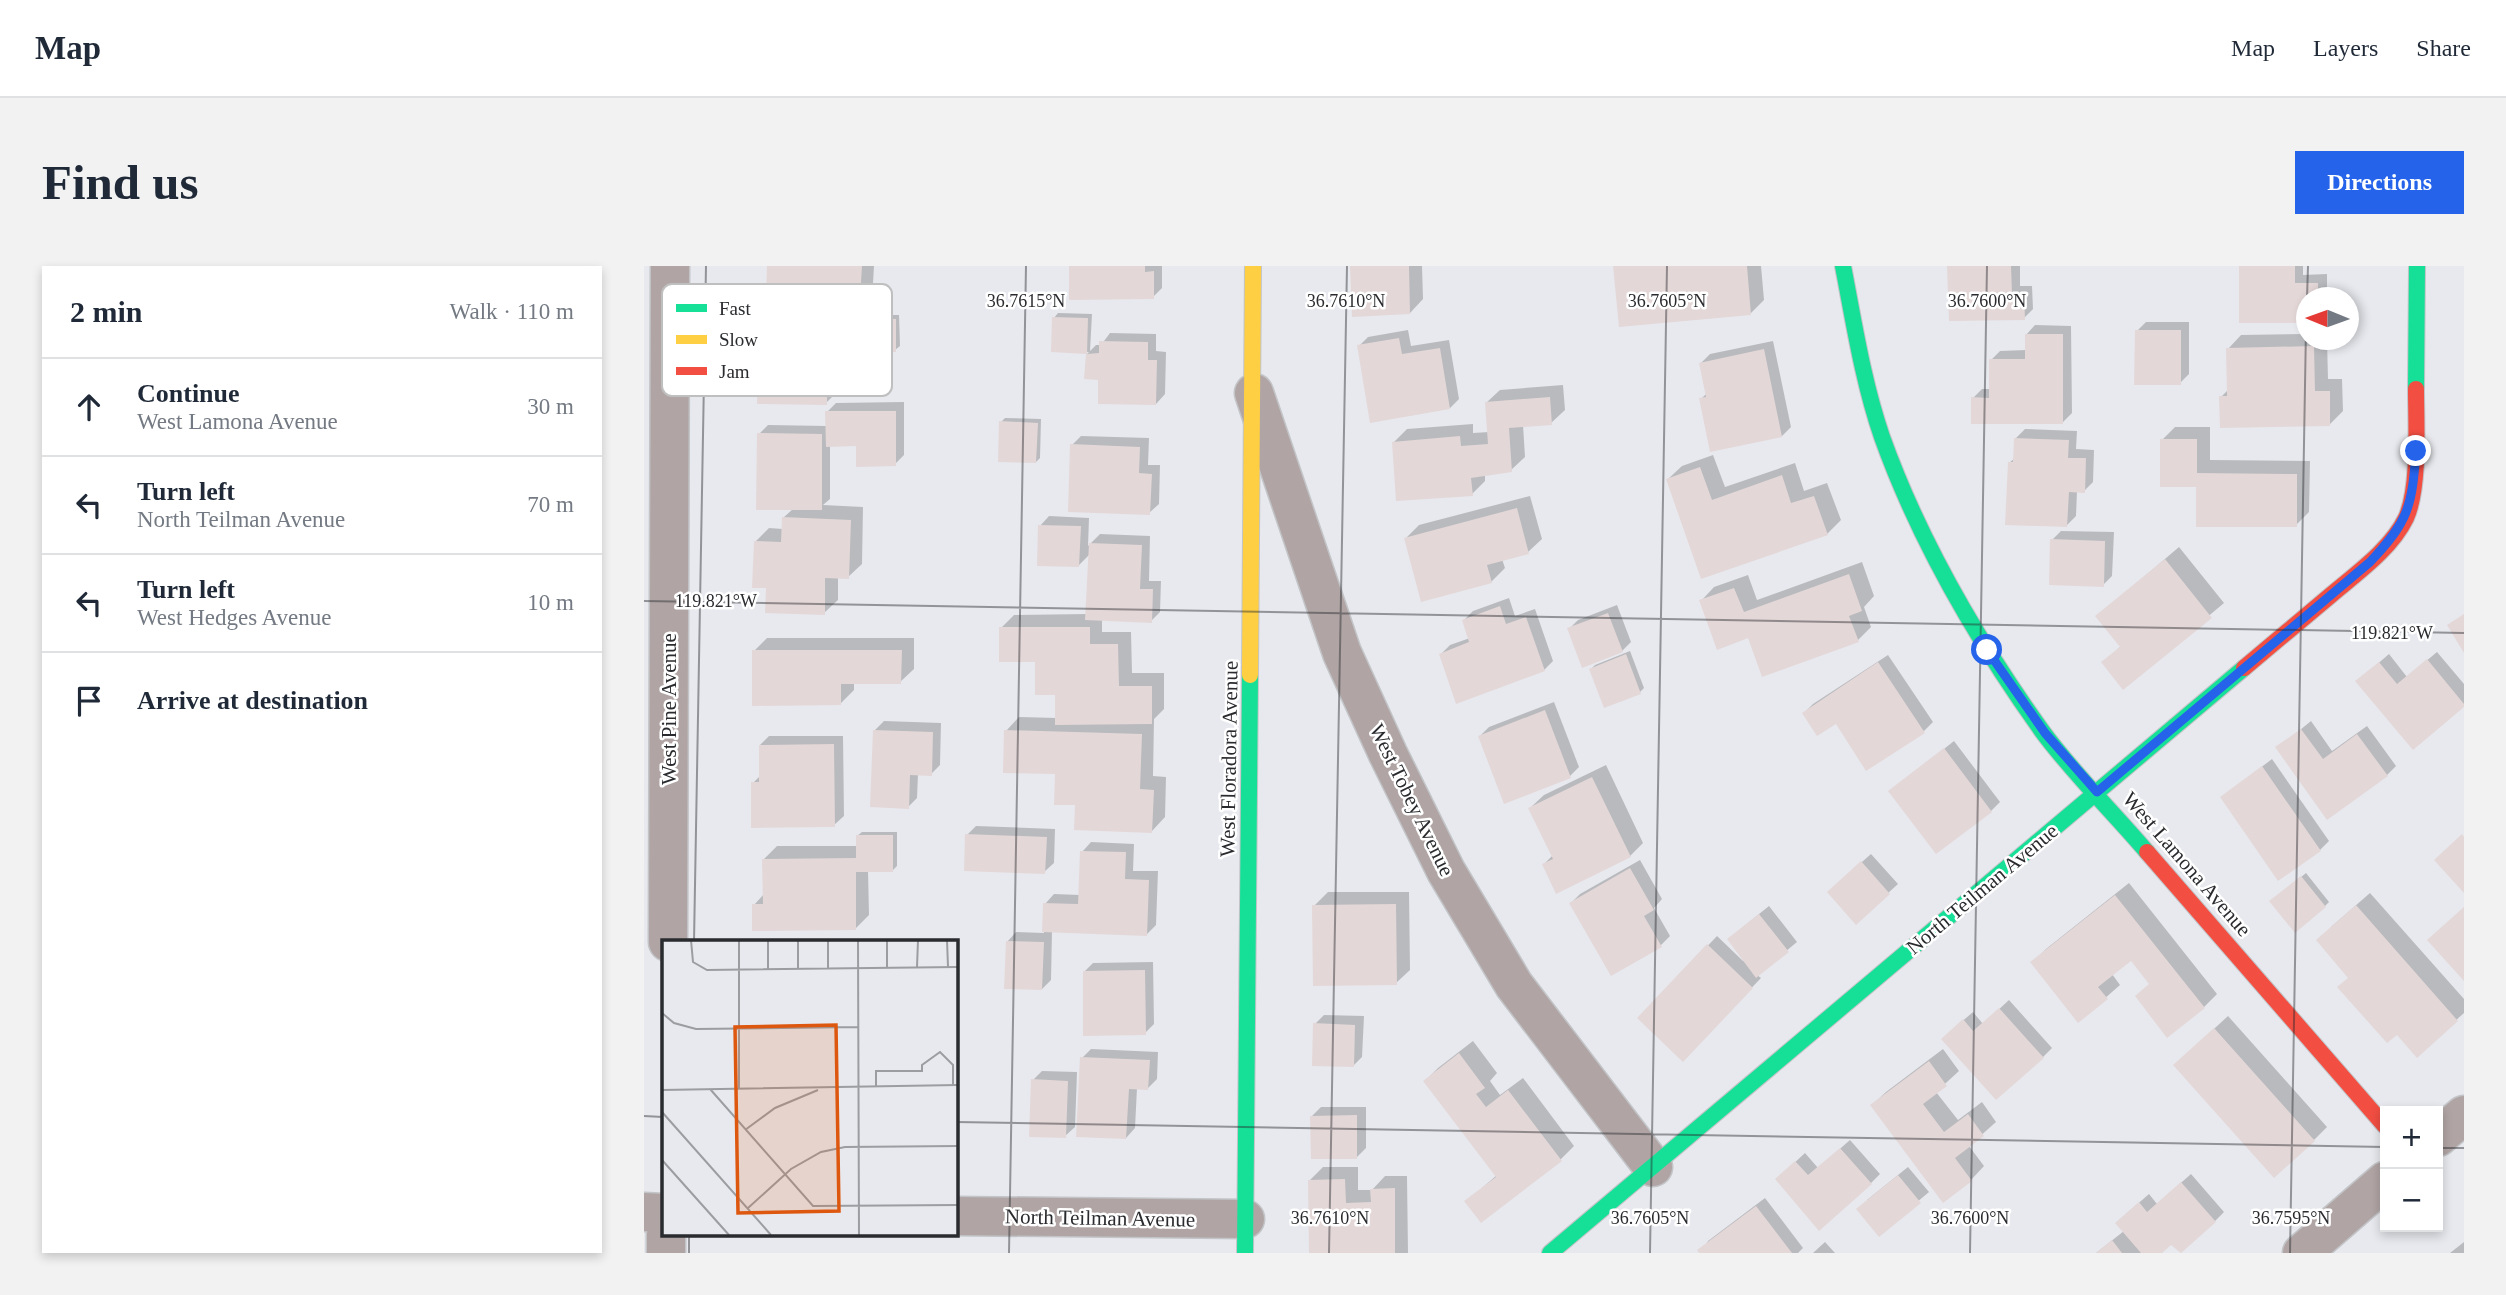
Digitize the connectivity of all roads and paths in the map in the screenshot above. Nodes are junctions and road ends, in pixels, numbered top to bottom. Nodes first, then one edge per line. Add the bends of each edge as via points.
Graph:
1 (670, 266) edge
2 (1253, 266) edge
3 (1843, 266) edge
4 (2417, 266) edge
5 (670, 284) edge
6 (1254, 391) junction
7 (670, 396) edge
8 (2097, 792) junction
9 (668, 940) edge
10 (2464, 1115) edge
11 (2380, 1120) edge
12 (2443, 1133) edge
13 (1653, 1167) junction
14 (2380, 1185) edge
15 (644, 1212) edge
16 (662, 1213) edge
17 (957, 1216) edge
18 (1245, 1236) edge
19 (1550, 1253) edge
20 (2302, 1253) edge

1 - 5 street, West Pine Avenue
2 - 6 street, West Floradora Avenue
3 - 8 street, West Lamona Avenue via 1882,436 1930,552 1987,650 2030,712
4 - 8 street, North Teilman Avenue via 2416,451 2406,517 2370,562
6 - 13 street, West Tobey Avenue via 1342,653 1446,871 1514,985
6 - 18 street, West Floradora Avenue
7 - 9 street, West Pine Avenue
8 - 11 street, West Lamona Avenue
8 - 13 street, North Teilman Avenue
10 - 12 street
13 - 19 street, North Teilman Avenue
14 - 20 street
15 - 16 street
17 - 18 street, North Teilman Avenue

